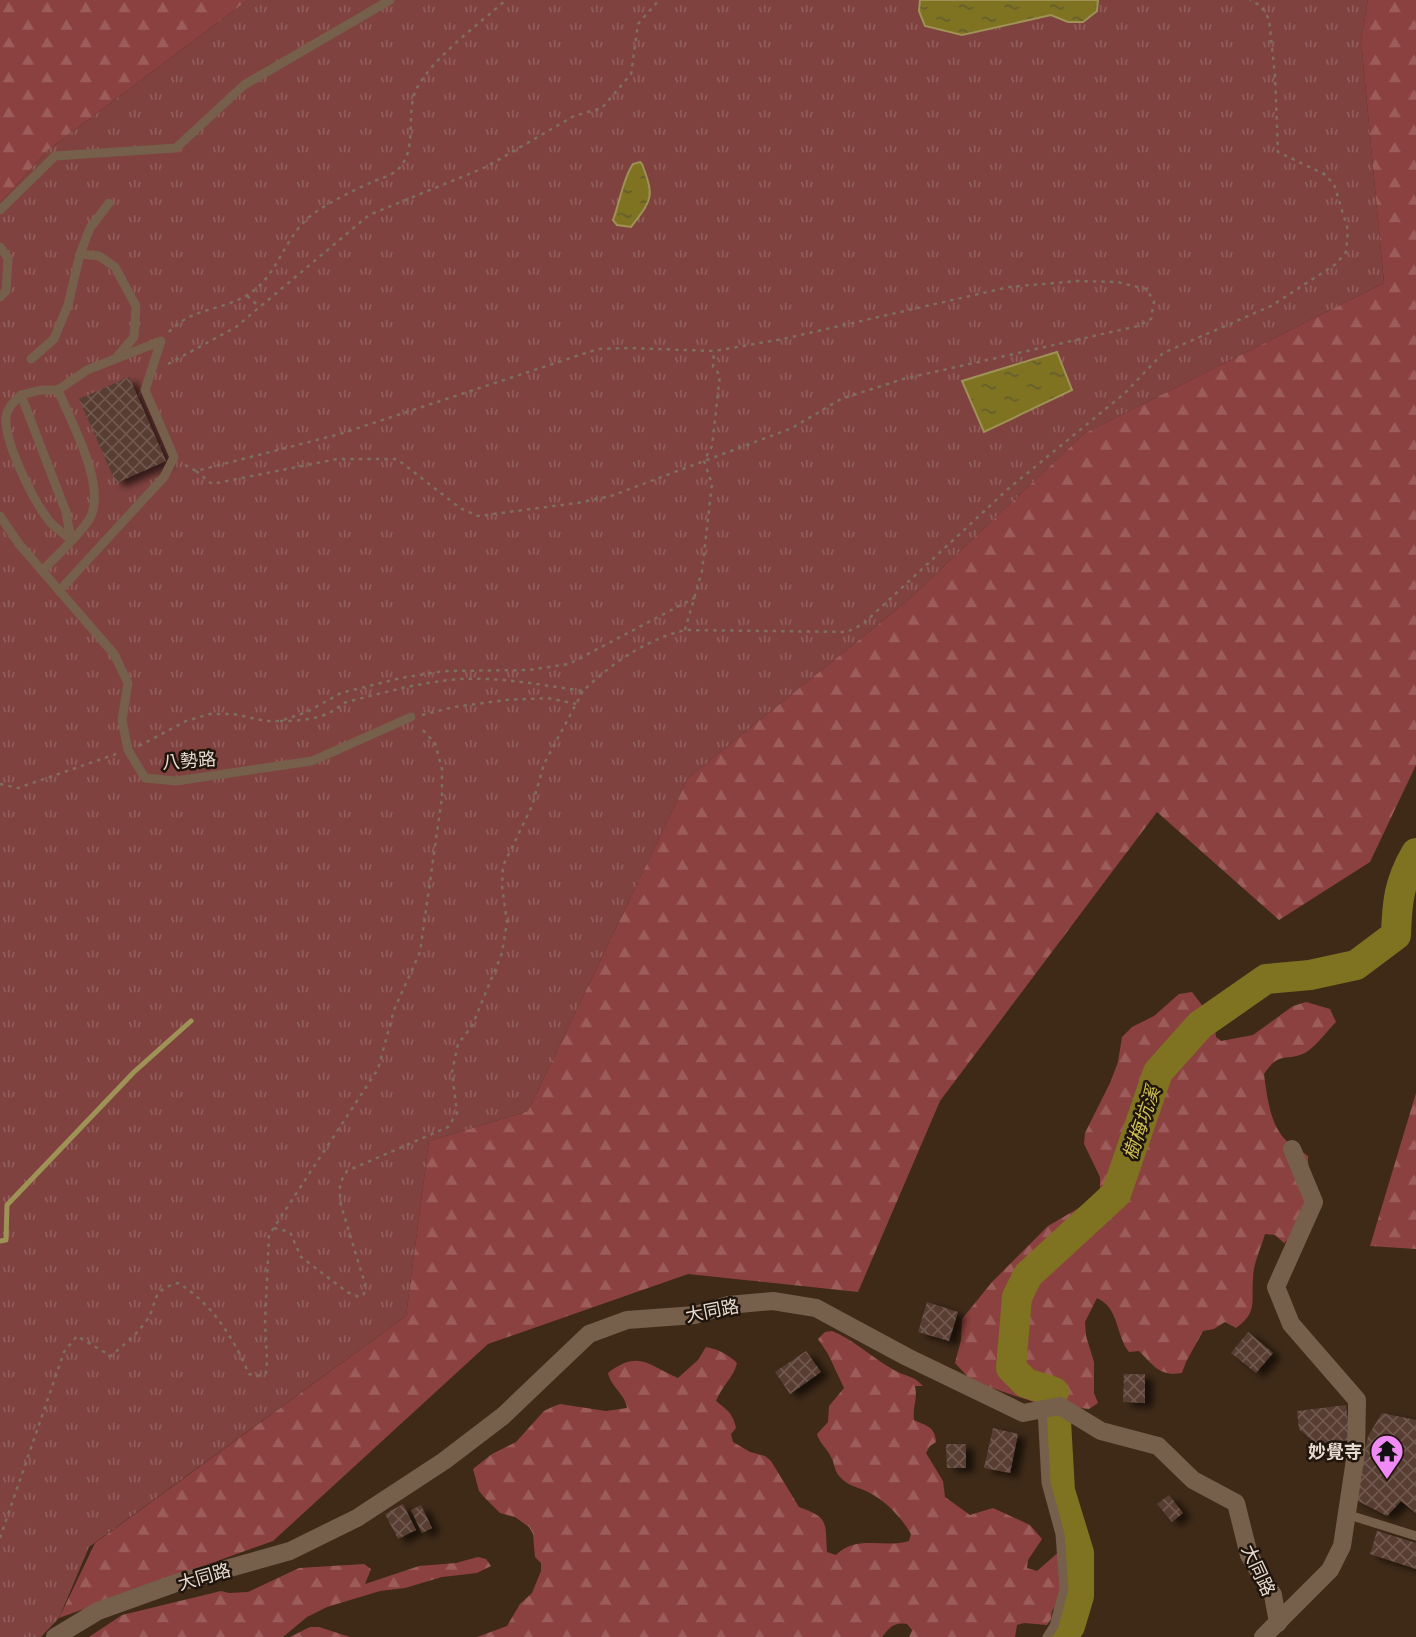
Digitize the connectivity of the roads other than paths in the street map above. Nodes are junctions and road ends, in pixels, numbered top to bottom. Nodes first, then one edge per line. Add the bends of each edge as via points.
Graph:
1 (390, 0) edge
2 (109, 204) dead end
3 (0, 210) edge
4 (0, 247) edge
5 (80, 254) junction
6 (0, 298) edge
7 (31, 359) dead end
8 (115, 359) junction
9 (58, 390) junction
10 (21, 395) junction
11 (0, 516) edge
12 (71, 540) junction
13 (42, 571) junction
14 (60, 591) junction
15 (411, 718) road end
16 (1292, 1149) dead end
17 (1042, 1409) junction
18 (1346, 1514) junction
19 (1416, 1536) edge
20 (1278, 1623) junction
21 (55, 1637) edge
22 (1047, 1637) edge
23 (1263, 1637) edge

1 - 3 lane via 244,85 176,148 55,156
2 - 5 lane via 90,228
4 - 6 lane via 8,258 6,291
5 - 7 lane via 54,339
5 - 8 lane via 99,256 115,267 136,306 134,337
8 - 9 lane via 87,370
8 - 14 lane via 161,341 145,390 174,457 164,477
9 - 10 lane
9 - 12 lane via 93,477 95,499 90,519
10 - 12 lane via 66,512
10 - 12 lane via 6,415 7,433 22,474 51,523
11 - 13 lane, 八勢路
12 - 13 lane
13 - 14 lane, 八勢路
14 - 15 lane, 八勢路 via 114,654 128,683 122,720 128,750 145,778 176,781 312,761
16 - 18 street via 1314,1202 1276,1286 1291,1324 1357,1400 1356,1453
17 - 20 street, 大同路 via 1060,1406 1101,1431 1158,1446 1193,1480 1236,1503 1249,1555 1273,1595
17 - 21 street, 大同路 via 1023,1412 816,1308 773,1301 728,1305 695,1315 627,1320 589,1334 503,1416 357,1518 290,1551 98,1611
17 - 22 lane via 1046,1483 1060,1534 1064,1590
18 - 19 lane
18 - 20 street via 1342,1546 1330,1570
20 - 23 street

